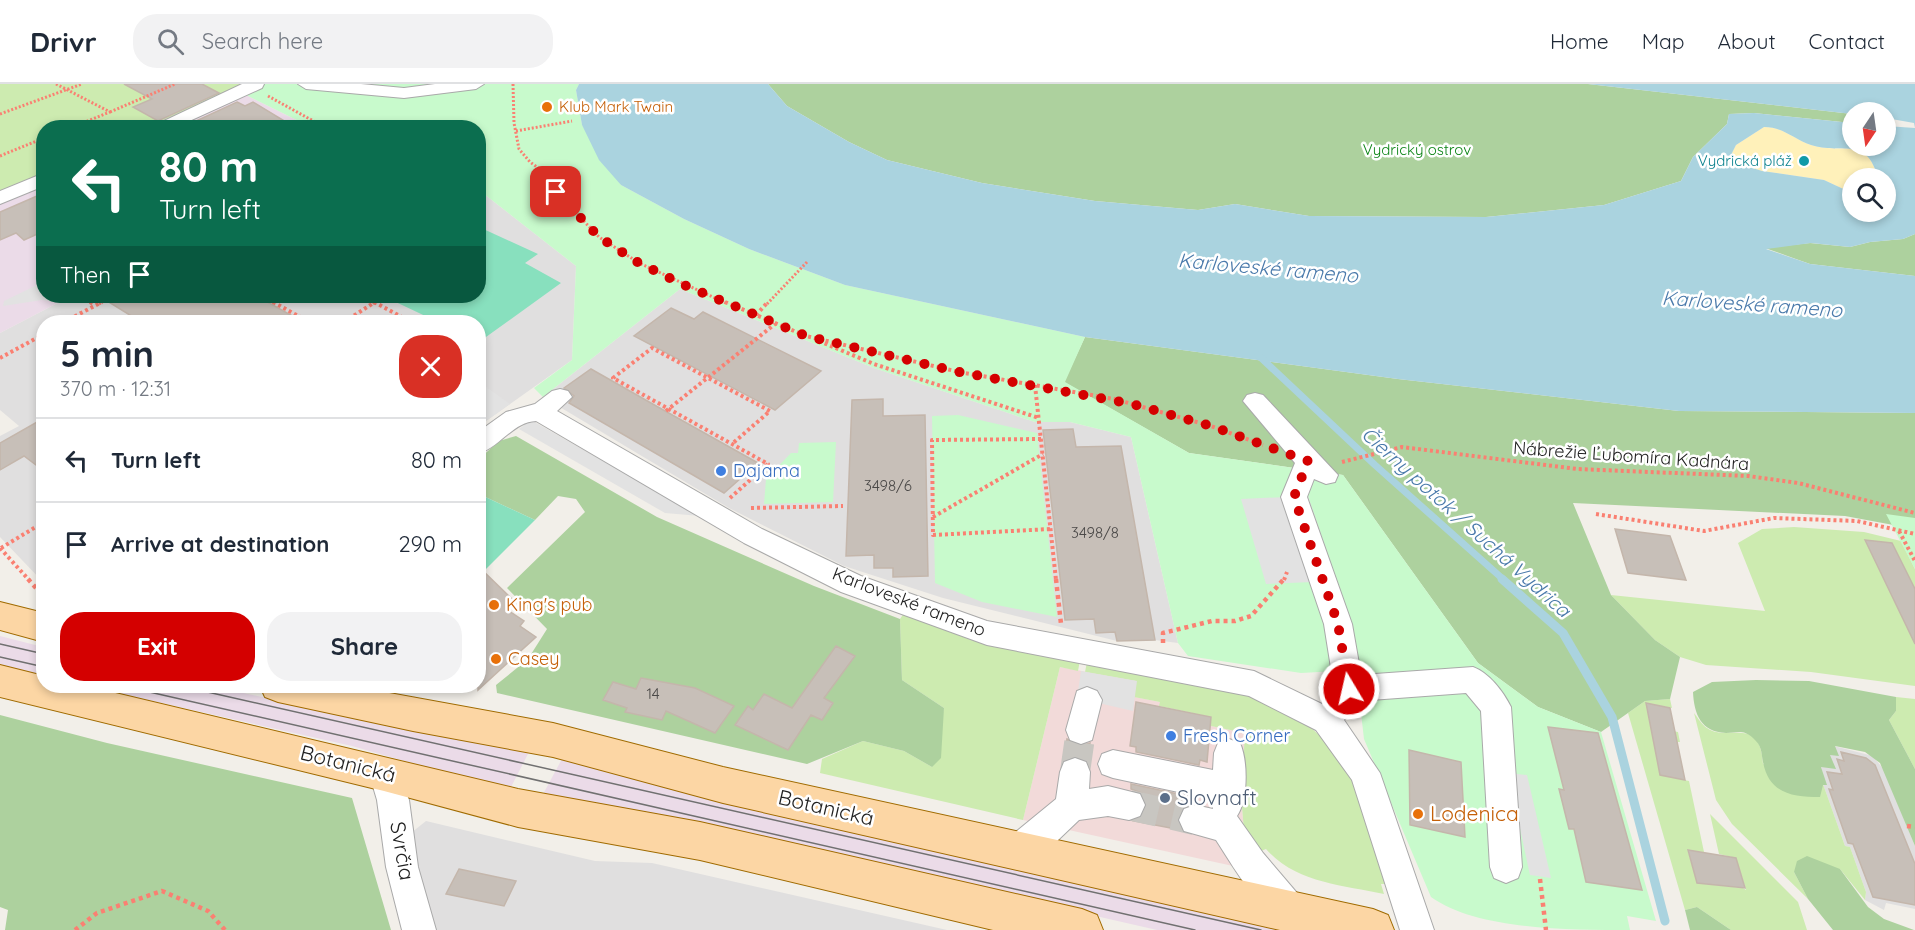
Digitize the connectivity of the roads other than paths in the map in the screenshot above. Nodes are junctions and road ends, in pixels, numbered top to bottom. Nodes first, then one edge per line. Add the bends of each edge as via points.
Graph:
1 (306, 84) edge
2 (476, 84) edge
3 (253, 85) edge
4 (176, 120) edge
5 (36, 182) edge
6 (0, 198) edge
7 (1255, 401) dead end
8 (486, 439) edge
9 (0, 616) edge
10 (36, 626) edge
11 (0, 681) edge
12 (1349, 689) junction
13 (36, 690) edge
14 (51, 693) edge
15 (311, 693) edge
16 (1087, 700) dead end
17 (1327, 721) junction
18 (1082, 730) tunnel mouth
19 (1229, 753) dead end
20 (1113, 764) dead end
21 (384, 772) junction
22 (1075, 772) tunnel mouth
23 (1228, 788) junction
24 (1129, 805) tunnel mouth
25 (1071, 806) junction
26 (1195, 820) tunnel mouth
27 (1226, 826) junction
28 (1018, 851) junction
29 (1506, 867) dead end
30 (1291, 912) junction
31 (419, 930) edge
32 (1082, 930) edge
33 (1373, 930) edge
34 (1417, 930) edge

1 - 2 street via 404,93
3 - 4 street
5 - 6 street
7 - 12 street via 1317,468 1294,497 1338,624
8 - 17 street, Karloveské rameno via 517,417 550,405 753,536 851,584 987,633 1254,684
9 - 10 main road
11 - 13 main road, Botanická
12 - 17 street
12 - 29 street via 1473,680 1496,706
14 - 21 main road, Botanická
15 - 28 main road, Botanická via 531,735 723,785
16 - 18 street
17 - 34 street, Karloveské rameno via 1365,773
19 - 23 street
20 - 23 street
21 - 31 street, Svrčia
21 - 32 main road, Botanická via 518,808 700,841
22 - 25 street
23 - 27 street
24 - 25 street via 1108,801
25 - 28 street
26 - 27 street
27 - 30 street
28 - 30 main road, Botanická
30 - 33 main road, Botanická

